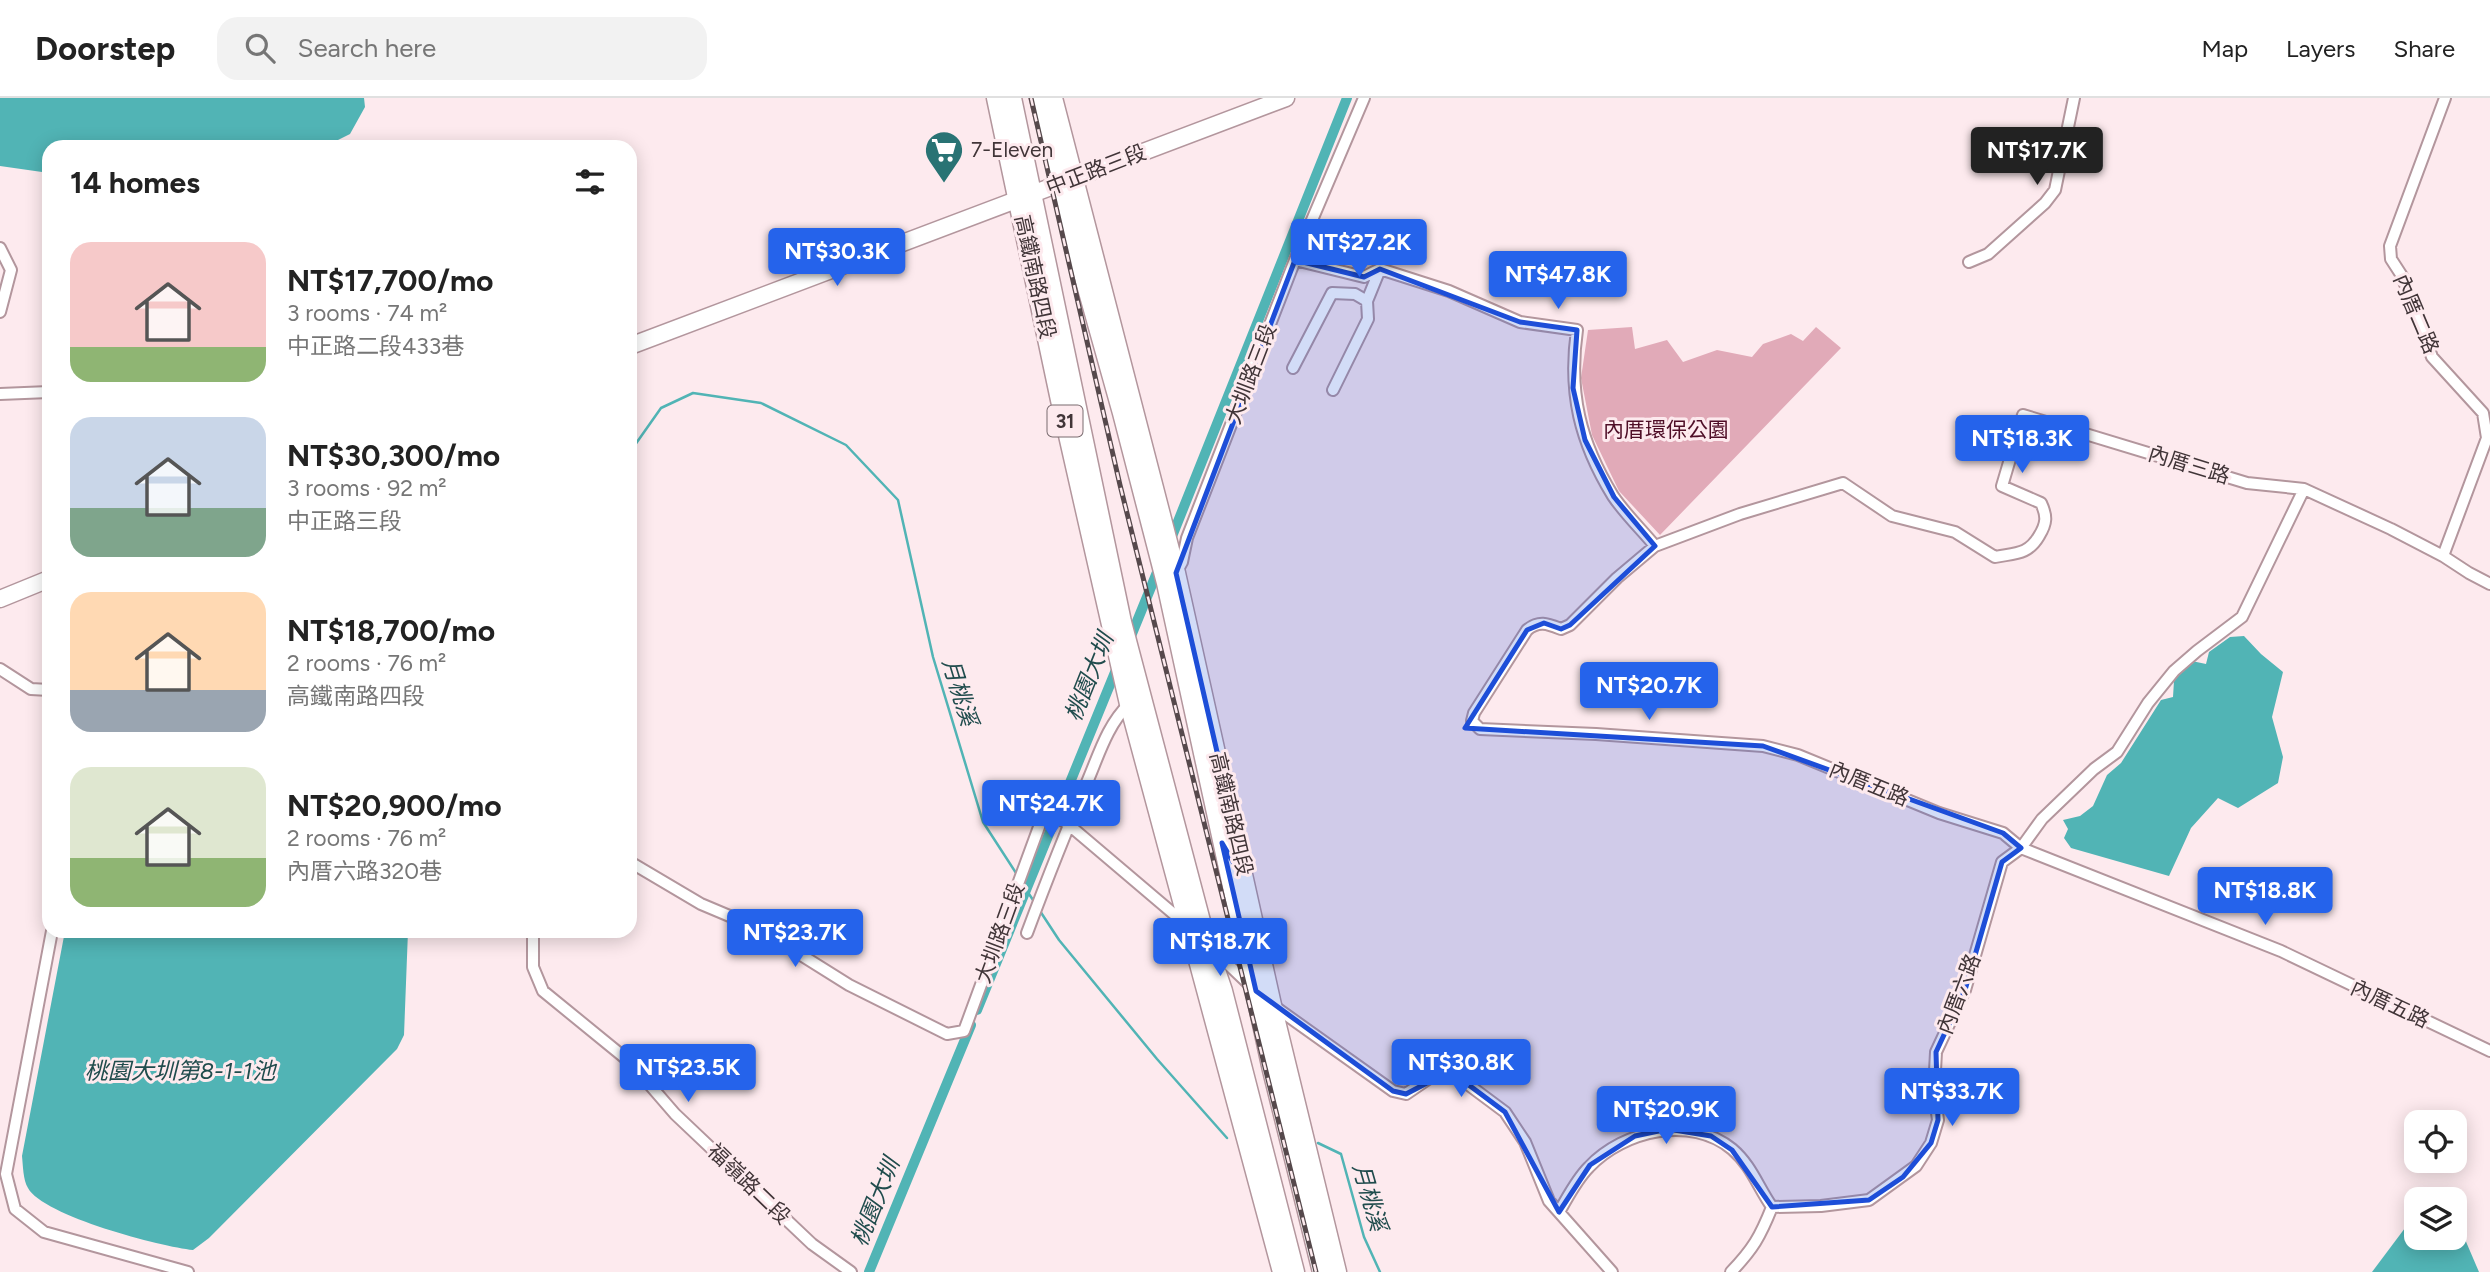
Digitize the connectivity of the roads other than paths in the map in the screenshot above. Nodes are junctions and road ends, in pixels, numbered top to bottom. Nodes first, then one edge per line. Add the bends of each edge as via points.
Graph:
1 (996, 98) edge
2 (1012, 98) edge
3 (1039, 98) edge
4 (1053, 98) edge
5 (1286, 98) edge
6 (1364, 98) edge
7 (2074, 98) edge
8 (2445, 98) edge
9 (1067, 181) junction
10 (1026, 196) junction
11 (0, 248) edge
12 (1295, 260) junction
13 (1969, 262) dead end
14 (1380, 269) junction
15 (1367, 301) junction
16 (0, 312) edge
17 (637, 343) edge
18 (1293, 368) dead end
19 (1333, 390) dead end
20 (42, 392) edge
21 (0, 394) edge
22 (2304, 489) junction
23 (1656, 546) junction
24 (2444, 556) junction
25 (1172, 572) junction
26 (42, 582) edge
27 (2490, 584) edge
28 (0, 599) edge
29 (0, 669) edge
30 (42, 690) edge
31 (1129, 704) junction
32 (1050, 797) dead end
33 (1047, 810) junction
34 (1067, 824) junction
35 (1175, 824) junction
36 (1222, 843) junction
37 (2021, 848) junction
38 (637, 866) edge
39 (1175, 872) junction
40 (1250, 898) junction
41 (1189, 927) junction
42 (1027, 933) dead end
43 (50, 938) edge
44 (533, 938) edge
45 (1207, 944) junction
46 (1256, 991) junction
47 (1272, 1005) junction
48 (2490, 1051) edge
49 (1252, 1154) junction
50 (1278, 1200) junction
51 (1772, 1207) junction
52 (1559, 1212) junction
53 (1738, 1269) edge
54 (188, 1272) edge
55 (851, 1272) edge
56 (1282, 1272) edge
57 (1295, 1272) edge
58 (1322, 1272) edge
59 (1337, 1272) edge
60 (1612, 1272) edge

1 - 10 main road, 31
2 - 10 main road, 31
3 - 9 main road
4 - 9 main road
5 - 9 main road, 中正路三段
6 - 12 street, 大圳路三段
7 - 13 street via 2055,190 1988,254
8 - 24 street, 內厝二路 via 2390,246 2391,259 2402,276 2432,357 2483,413 2487,439
9 - 10 main road, 中正路三段
9 - 25 main road via 1164,528
9 - 25 main road via 1078,256 1156,547
10 - 17 main road, 中正路三段
10 - 31 main road, 高鐵南路四段 / 31 via 1060,400
10 - 35 main road, 高鐵南路四段 / 31 via 1122,622
11 - 16 street via 11,270
12 - 14 street via 1364,277
12 - 25 street, 大圳路三段 via 1187,538 1182,562
14 - 15 street
14 - 23 street via 1449,290 1520,322 1577,330 1573,388 1585,440 1614,497
15 - 18 street via 1355,294 1332,293
15 - 19 street via 1368,319
20 - 21 street
22 - 23 street, 內厝三路 via 2247,483 2023,415 2002,486 2040,503 2046,516 2032,547 2021,553 1995,557 1955,532 1892,516 1843,483 1740,514
22 - 24 street, 內厝三路
22 - 37 street, 內厝六路 via 2242,617 2174,671 2116,752 2042,819
23 - 37 street, 內厝五路 via 1570,625 1561,629 1544,622 1527,630 1472,721 1480,729 1763,746 1798,755 2003,834
24 - 27 street, 內厝三路
25 - 36 main road, 高鐵南路四段
25 - 40 main road, 高鐵南路四段
26 - 28 main road
29 - 30 street via 31,689
31 - 34 street, 大圳路三段 via 1108,733
31 - 39 main road, 31
32 - 33 street, 大圳路三段
33 - 34 street
33 - 38 street, 大圳路三段 via 964,1031 947,1034 849,985 758,928 701,904
34 - 41 street
34 - 42 street, 大圳路三段
35 - 39 main road
35 - 45 main road, 31
36 - 40 main road
36 - 46 main road, 高鐵南路四段
37 - 48 street, 內厝五路 via 2281,951
37 - 51 street, 內厝六路 via 2002,862 1965,990 1936,1052 1938,1119 1931,1143 1916,1166 1870,1200
39 - 41 main road, 31
40 - 47 main road, 高鐵南路四段
41 - 45 street
41 - 49 main road, 31
43 - 54 street via 6,1174 15,1209 44,1232
44 - 55 street, 福嶺路二段 via 533,967 543,991 630,1062 675,1114 812,1244
45 - 46 street
45 - 50 main road, 31
46 - 47 street
46 - 58 main road, 高鐵南路四段
47 - 52 street via 1393,1091 1405,1094 1450,1071 1505,1112 1525,1142 1549,1201
47 - 59 main road, 高鐵南路四段
49 - 50 main road
49 - 56 main road, 31
50 - 57 main road, 31
51 - 52 street via 1752,1171 1732,1150 1711,1136 1668,1129 1635,1136 1590,1165
51 - 53 street
52 - 60 street

